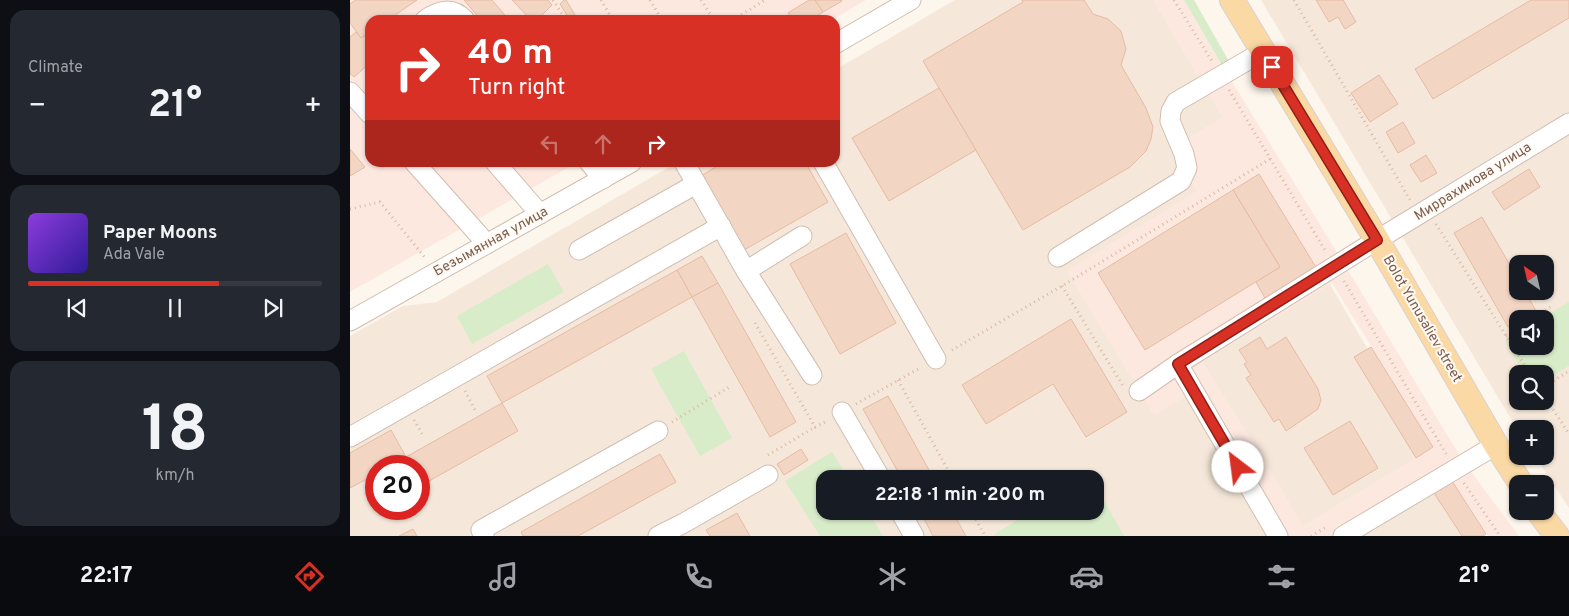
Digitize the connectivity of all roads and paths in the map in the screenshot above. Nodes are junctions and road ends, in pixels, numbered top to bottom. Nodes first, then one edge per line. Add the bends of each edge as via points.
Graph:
1 (553, 0) edge
2 (608, 0) edge
3 (650, 0) edge
4 (701, 0) edge
5 (765, 0) edge
6 (911, 0) edge
7 (1232, 0) edge
8 (1294, 0) edge
9 (602, 2) edge
10 (432, 15) edge
11 (461, 15) edge
12 (563, 15) edge
13 (610, 15) edge
14 (659, 15) edge
15 (711, 15) edge
16 (741, 15) edge
17 (840, 41) edge
18 (1262, 52) junction
19 (350, 92) edge
20 (365, 108) edge
21 (1569, 124) edge
22 (1270, 159) dead end
23 (418, 167) edge
24 (499, 167) edge
25 (593, 167) edge
26 (623, 167) edge
27 (687, 167) edge
28 (826, 167) edge
29 (603, 179) junction
30 (696, 184) junction
31 (350, 209) edge
32 (1426, 210) junction
33 (540, 214) junction
34 (721, 226) junction
35 (802, 236) dead end
36 (1377, 240) junction
37 (487, 244) junction
38 (579, 250) dead end
39 (1058, 257) dead end
40 (746, 271) junction
41 (436, 272) junction
42 (1062, 286) junction
43 (1553, 305) dead end
44 (1546, 310) edge
45 (350, 321) edge
46 (1509, 334) edge
47 (1506, 336) junction
48 (936, 359) junction
49 (1178, 364) junction
50 (1524, 365) edge
51 (1569, 371) edge
52 (812, 375) dead end
53 (898, 380) junction
54 (1554, 380) edge
55 (731, 386) dead end
56 (1139, 390) joint
57 (1553, 410) edge
58 (842, 412) junction
59 (808, 415) dead end
60 (815, 427) junction
61 (658, 431) joint
62 (1569, 434) edge
63 (350, 437) edge
64 (1496, 445) junction
65 (768, 455) dead end
66 (876, 470) edge
67 (948, 470) edge
68 (768, 475) dead end
69 (1515, 475) edge
70 (905, 520) edge
71 (976, 520) edge
72 (1544, 520) edge
73 (484, 536) edge
74 (658, 536) edge
75 (914, 536) edge
76 (982, 536) edge
77 (1278, 536) edge
78 (1343, 536) edge
79 (1556, 536) edge

1 - 12 path
2 - 9 path
3 - 14 path
4 - 15 path
5 - 16 path
6 - 17 street
7 - 18 main road, Bolot Yunusaliev street
8 - 32 path via 1410,200
9 - 13 path
10 - 11 street via 444,10
18 - 36 main road, Bolot Yunusaliev street
18 - 39 street via 1176,102 1170,111 1170,121 1187,168 1180,181
19 - 20 street
21 - 32 street, Миррахимова улица
22 - 42 path
23 - 37 street
24 - 33 street
25 - 29 street
26 - 29 street, Безымянная улица
27 - 30 street
28 - 48 street
29 - 33 street, Безымянная улица
30 - 34 street
30 - 38 street
31 - 41 path via 380,202
32 - 36 street, Миррахимова улица
32 - 47 path
33 - 37 street, Безымянная улица
34 - 40 street
34 - 63 street
35 - 40 street
36 - 49 street, Миррахимова улица
36 - 64 main road, Bolot Yunusaliev street
37 - 41 street, Безымянная улица
40 - 52 street
41 - 45 street, Безымянная улица
42 - 48 path
42 - 56 path via 1130,396
43 - 44 path
46 - 47 path
47 - 50 path
48 - 53 path
49 - 56 street, Миррахимова улица
49 - 77 street
51 - 54 path
53 - 58 path
53 - 67 path
55 - 61 path
57 - 62 path
58 - 60 path
58 - 66 street
59 - 60 path
60 - 65 path
61 - 73 street via 481,530
64 - 69 main road, Bolot Yunusaliev street
64 - 78 street
68 - 74 street
70 - 75 street
71 - 76 path via 984,534
72 - 79 main road

